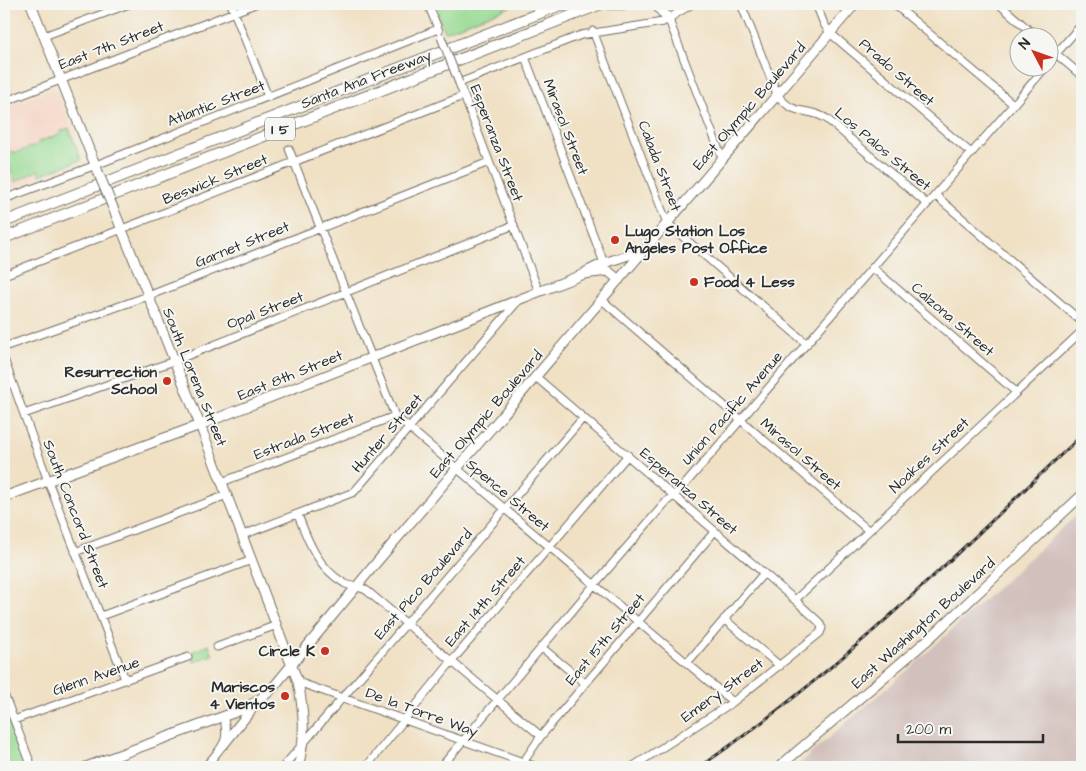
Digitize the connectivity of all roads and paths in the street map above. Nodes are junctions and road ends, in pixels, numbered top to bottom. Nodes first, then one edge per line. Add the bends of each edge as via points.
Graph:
1 (32, 4) edge
2 (129, 4) edge
3 (231, 4) edge
4 (255, 4) edge
5 (428, 4) edge
6 (563, 4) edge
7 (601, 4) edge
8 (610, 4) edge
9 (623, 4) edge
10 (656, 4) edge
11 (666, 4) edge
12 (692, 4) edge
13 (741, 4) edge
14 (816, 4) edge
15 (855, 4) edge
16 (894, 4) edge
17 (999, 4) edge
18 (234, 12) junction
19 (669, 20) junction
20 (1082, 24) edge
21 (1027, 28) edge
22 (438, 29) junction
23 (593, 32) junction
24 (830, 33) junction
25 (44, 36) junction
26 (1058, 52) edge
27 (1058, 56) edge
28 (525, 58) junction
29 (1082, 76) edge
30 (1036, 78) edge
31 (61, 79) junction
32 (460, 83) junction
33 (777, 94) junction
34 (463, 96) junction
35 (268, 97) junction
36 (4, 102) edge
37 (1013, 104) junction
38 (289, 149) dead end
39 (971, 153) junction
40 (722, 158) junction
41 (295, 162) junction
42 (489, 162) junction
43 (97, 168) junction
44 (935, 195) junction
45 (4, 199) edge
46 (927, 204) junction
47 (4, 222) edge
48 (667, 223) junction
49 (514, 225) junction
50 (34, 226) junction
51 (321, 227) junction
52 (122, 230) junction
53 (4, 238) edge
54 (4, 244) edge
55 (645, 249) junction
56 (604, 263) junction
57 (873, 268) junction
58 (584, 274) junction
59 (4, 275) edge
60 (620, 280) junction
61 (539, 292) junction
62 (346, 293) junction
63 (148, 296) junction
64 (602, 300) junction
65 (518, 301) junction
66 (1082, 322) edge
67 (1082, 331) edge
68 (806, 344) junction
69 (4, 347) edge
70 (372, 357) junction
71 (4, 359) edge
72 (174, 361) junction
73 (536, 376) junction
74 (1016, 392) junction
75 (24, 414) junction
76 (395, 416) junction
77 (584, 418) junction
78 (741, 420) junction
79 (200, 425) junction
80 (409, 430) junction
81 (628, 455) junction
82 (457, 469) junction
83 (48, 480) junction
84 (222, 482) junction
85 (227, 494) junction
86 (673, 495) junction
87 (1082, 495) edge
88 (4, 497) edge
89 (505, 510) junction
90 (298, 515) junction
91 (868, 530) junction
92 (715, 531) junction
93 (242, 535) junction
94 (549, 548) junction
95 (75, 552) junction
96 (252, 560) junction
97 (764, 573) junction
98 (357, 586) junction
99 (594, 586) junction
100 (795, 600) junction
101 (101, 616) junction
102 (724, 619) junction
103 (637, 621) junction
104 (408, 624) junction
105 (277, 625) junction
106 (822, 628) joint
107 (217, 647) dead end
108 (541, 647) junction
109 (188, 657) dead end
110 (452, 661) junction
111 (686, 663) junction
112 (292, 664) junction
113 (780, 666) junction
114 (125, 679) junction
115 (298, 682) junction
116 (585, 683) junction
117 (4, 694) edge
118 (343, 698) junction
119 (497, 698) junction
120 (259, 700) junction
121 (733, 702) junction
122 (223, 716) junction
123 (14, 720) junction
124 (404, 720) junction
125 (541, 736) junction
126 (462, 742) junction
127 (304, 743) junction
128 (224, 744) junction
129 (522, 765) edge
130 (32, 767) edge
131 (86, 767) edge
132 (205, 767) edge
133 (283, 767) edge
134 (298, 767) edge
135 (366, 767) edge
136 (441, 767) edge
137 (537, 767) edge
138 (632, 767) edge
139 (779, 767) edge

1 - 25 main road, South Lorena Street
2 - 25 street
3 - 18 street
4 - 18 street, East 7th Street
5 - 22 street, Esperanza Street
6 - 47 highway, Santa Ana Freeway / I 5
7 - 50 highway, Santa Ana Freeway / I 5
8 - 9 highway
10 - 19 highway
11 - 19 highway
12 - 19 street
13 - 33 street, Los Palos Street
14 - 24 street, Prado Street
15 - 24 main road, East Olympic Boulevard
16 - 37 street
17 - 21 street
18 - 31 street, East 7th Street
18 - 35 street
19 - 23 street
19 - 40 street
20 - 26 street
22 - 32 street, Esperanza Street, bridge
22 - 35 street, Atlantic Street
23 - 28 street
23 - 48 street, Calada Street
24 - 33 main road, East Olympic Boulevard
24 - 39 street, Prado Street
25 - 31 main road, South Lorena Street
27 - 29 street
28 - 32 street
28 - 56 street, Mirasol Street
30 - 37 street, Union Pacific Avenue
31 - 36 street, East 7th Street
31 - 43 main road, South Lorena Street
32 - 34 street, Esperanza Street
33 - 40 main road, East Olympic Boulevard
33 - 46 street, Los Palos Street via 784,104 793,109 819,113
34 - 41 street, Beswick Street
34 - 42 street, Esperanza Street
35 - 43 street, Atlantic Street
37 - 39 street, Union Pacific Avenue
38 - 41 street, Spence Street
39 - 44 street, Union Pacific Avenue
40 - 48 main road, East Olympic Boulevard
41 - 51 street, Spence Street
41 - 52 street, Beswick Street
42 - 49 street, Esperanza Street
42 - 51 street, Garnet Street
43 - 45 street, Atlantic Street
43 - 52 main road, South Lorena Street, bridge
44 - 46 street, Union Pacific Avenue
44 - 66 street, Los Palos Street
46 - 57 street, Union Pacific Avenue
48 - 55 main road, East Olympic Boulevard
48 - 68 street, Calada Street
49 - 61 street, Esperanza Street
49 - 62 street, Opal Street
50 - 53 highway, Santa Ana Freeway / I 5
50 - 54 highway
51 - 62 street, Spence Street
51 - 63 street, Garnet Street
52 - 59 street, Beswick Street
52 - 63 main road, South Lorena Street
55 - 56 main road, East 8th Street
55 - 60 main road, East Olympic Boulevard
56 - 58 main road, East 8th Street
57 - 68 street, Union Pacific Avenue
57 - 74 street, Calzona Street
58 - 60 main road, East 8th Street via 608,271
58 - 61 main road, East 8th Street
60 - 64 main road, East Olympic Boulevard
61 - 65 main road, East 8th Street
62 - 70 street, Spence Street
62 - 72 street, Opal Street
63 - 69 street, Garnet Street
63 - 72 main road, South Lorena Street
64 - 73 main road, East Olympic Boulevard
64 - 78 street, Mirasol Street
65 - 70 main road, East 8th Street
65 - 80 street, Hunter Street
67 - 74 street, Noakes Street
68 - 78 street, Union Pacific Avenue
70 - 76 street, Spence Street
70 - 79 main road, East 8th Street
71 - 75 street, South Concord Street
72 - 75 street, Opal Street
72 - 79 main road, South Lorena Street
73 - 77 street, Esperanza Street
73 - 82 main road, East Olympic Boulevard
74 - 91 street, Noakes Street
75 - 83 street, South Concord Street
76 - 80 street, Spence Street
76 - 84 street, Estrada Street
77 - 81 street, Esperanza Street
77 - 89 street, East Pico Boulevard
78 - 86 street, Union Pacific Avenue
78 - 91 street, Mirasol Street
79 - 83 main road, East 8th Street
79 - 84 main road, South Lorena Street
80 - 82 street, Spence Street
80 - 90 street, Hunter Street via 354,492
81 - 86 street, Esperanza Street
81 - 94 street, East 14th Street
82 - 89 street, Spence Street
82 - 98 main road, East Olympic Boulevard
83 - 88 main road, East 8th Street
83 - 95 street, South Concord Street
84 - 85 main road, South Lorena Street
85 - 93 main road, South Lorena Street
85 - 95 street
86 - 92 street, Esperanza Street
86 - 99 street, Union Pacific Avenue
87 - 139 main road, East Washington Boulevard via 931,637
89 - 94 street, Spence Street
89 - 104 street, East Pico Boulevard
90 - 93 street, Hunter Street
90 - 98 street via 315,556 345,584
91 - 100 street, Noakes Street
92 - 97 street, Esperanza Street
92 - 103 street, East 15th Street
93 - 96 main road, South Lorena Street
94 - 99 street, Spence Street
94 - 110 street, East 14th Street
95 - 101 street, South Concord Street
96 - 101 street
96 - 105 main road, South Lorena Street
97 - 100 street, Esperanza Street
97 - 102 street
98 - 104 street
98 - 112 main road, East Olympic Boulevard
99 - 103 street, Spence Street
99 - 108 street, Union Pacific Avenue
100 - 106 street, Esperanza Street
101 - 114 street, South Concord Street
102 - 111 street
102 - 113 street
103 - 111 street, Spence Street
103 - 116 street, East 15th Street
104 - 110 street
104 - 118 street, East Pico Boulevard
105 - 107 street
105 - 112 main road, South Lorena Street
106 - 113 street, Emery Street
108 - 116 street
108 - 119 street, Union Pacific Avenue
109 - 114 street, Glenn Avenue
110 - 119 street
110 - 124 street, East 14th Street
111 - 121 street, Spence Street
112 - 115 main road, South Lorena Street
112 - 120 main road, East Olympic Boulevard
113 - 121 street, Emery Street
114 - 123 street, Glenn Avenue
115 - 118 street, De la Torre Way
115 - 127 main road, South Lorena Street via 304,708
116 - 125 street, East 15th Street
117 - 123 street
118 - 124 street, De la Torre Way
118 - 127 street, East Pico Boulevard
119 - 125 street
119 - 126 street, Union Pacific Avenue
120 - 122 main road, East Olympic Boulevard
120 - 128 main road
121 - 138 street, Emery Street
122 - 128 street via 228,733
122 - 131 main road, East Olympic Boulevard
123 - 130 street
124 - 126 street, De la Torre Way
124 - 135 street, East 14th Street
125 - 129 street, East 15th Street
126 - 129 street, De la Torre Way
126 - 136 street, Union Pacific Avenue
127 - 133 street, East Pico Boulevard
127 - 134 main road, South Lorena Street
128 - 132 street
129 - 137 street, De la Torre Way

